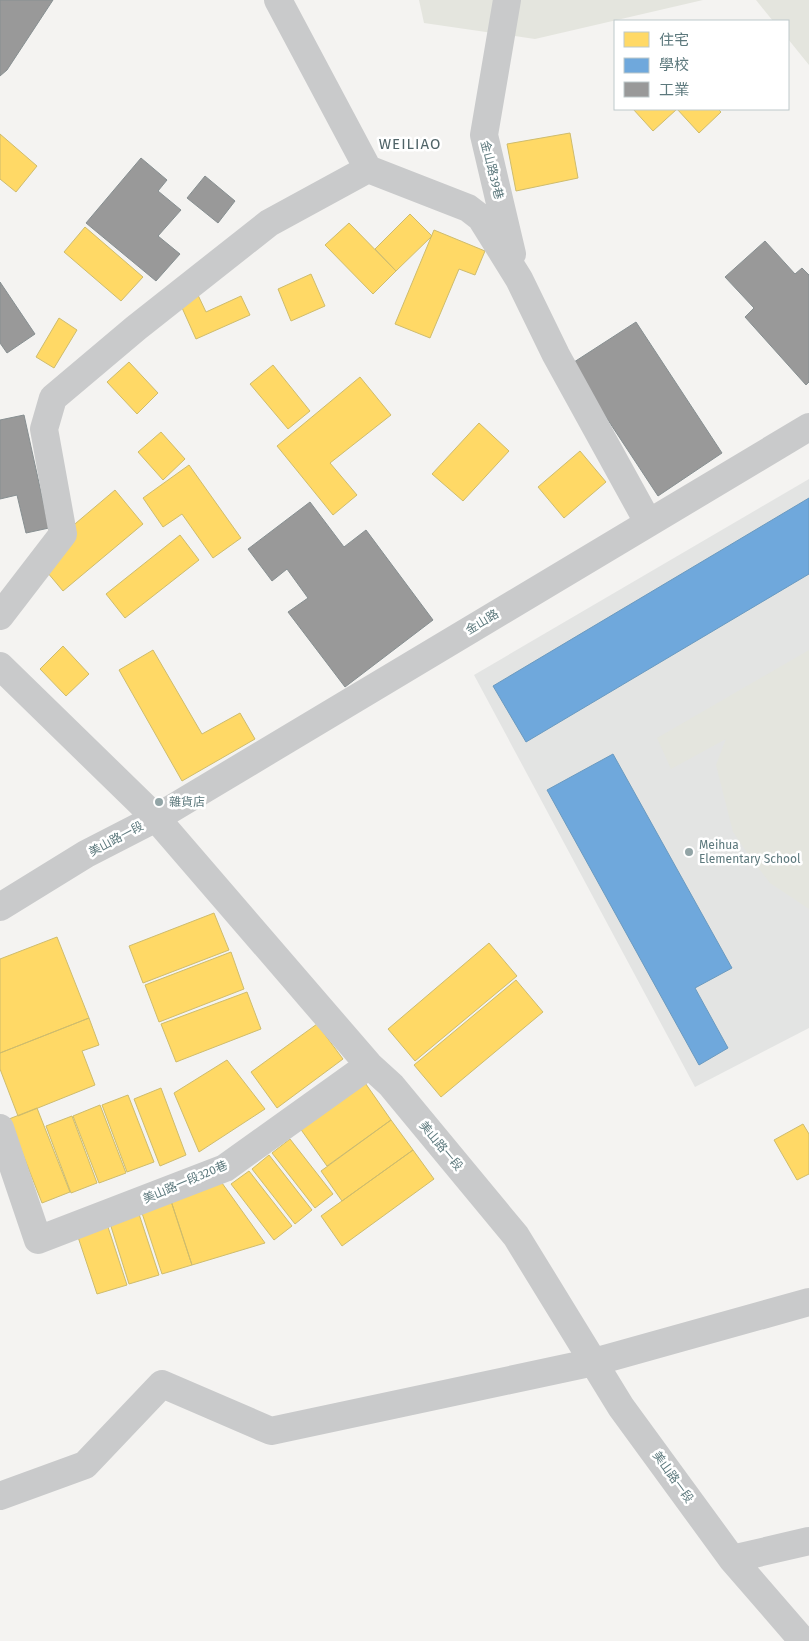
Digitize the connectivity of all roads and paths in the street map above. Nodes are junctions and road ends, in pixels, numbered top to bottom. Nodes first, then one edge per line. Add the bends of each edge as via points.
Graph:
1 (278, 0) edge
2 (506, 0) edge
3 (368, 168) junction
4 (519, 279) junction
5 (809, 427) edge
6 (648, 522) junction
7 (0, 616) edge
8 (0, 666) edge
9 (156, 818) junction
10 (0, 907) edge
11 (369, 1065) junction
12 (0, 1128) edge
13 (809, 1302) edge
14 (594, 1362) junction
15 (0, 1496) edge
16 (809, 1541) edge
17 (732, 1559) junction
18 (803, 1641) edge

1 - 3 street
2 - 4 street, 金山路39巷 via 484,135
3 - 4 street via 468,208 481,218
3 - 7 street via 269,223 53,398 44,429 62,534
4 - 6 street
5 - 6 street, 金山路
6 - 9 street, 金山路
8 - 9 street
9 - 10 street, 美山路一段 via 86,854
9 - 11 street, 美山路一段
11 - 12 street, 美山路一段320巷 via 225,1168 38,1240
11 - 14 street, 美山路一段 via 391,1085 516,1236
13 - 14 street
14 - 15 street via 271,1431 162,1384 85,1465
14 - 17 street, 美山路一段 via 621,1407
16 - 17 street
17 - 18 street, 美山路一段

